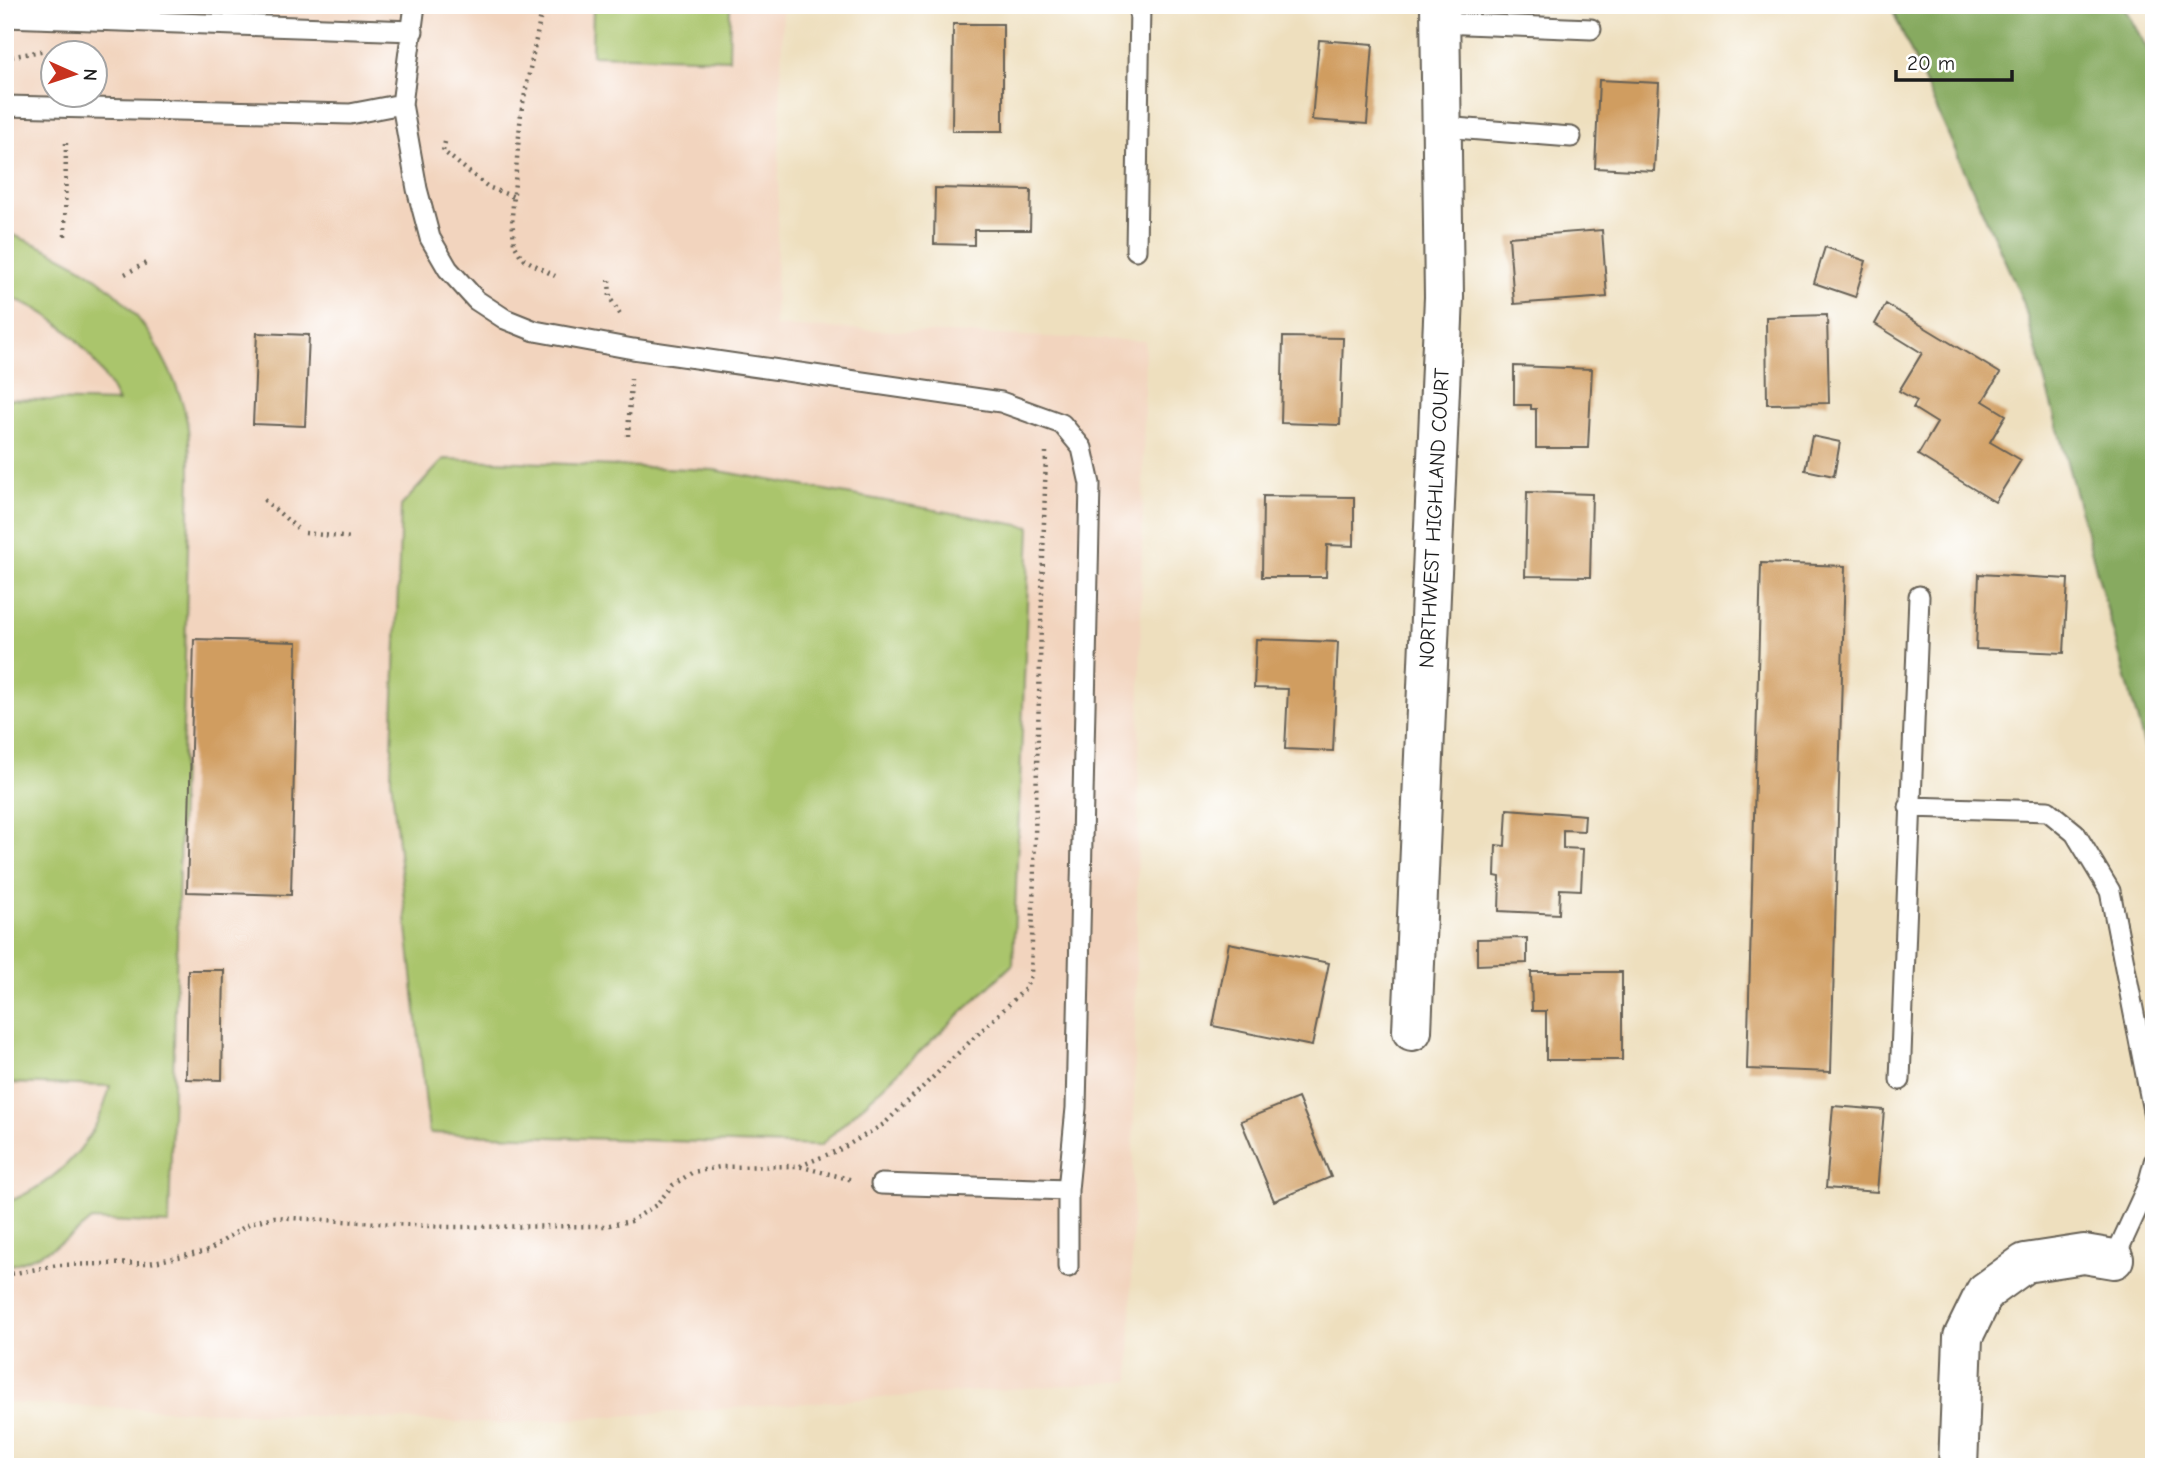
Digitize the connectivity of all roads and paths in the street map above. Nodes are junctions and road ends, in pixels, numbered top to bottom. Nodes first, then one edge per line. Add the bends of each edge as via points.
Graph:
1 (415, 5) edge
2 (543, 5) edge
3 (1140, 5) edge
4 (1440, 14) edge
5 (5, 17) edge
6 (1591, 29) dead end
7 (413, 31) junction
8 (38, 52) edge
9 (5, 58) edge
10 (402, 104) junction
11 (5, 106) edge
12 (1442, 127) junction
13 (1571, 137) dead end
14 (66, 140) dead end
15 (445, 142) dead end
16 (514, 197) junction
17 (65, 236) dead end
18 (1136, 250) dead end
19 (148, 262) dead end
20 (125, 274) dead end
21 (555, 276) dead end
22 (609, 280) dead end
23 (631, 323) dead end
24 (631, 374) dead end
25 (628, 436) dead end
26 (1046, 439) dead end
27 (264, 500) dead end
28 (297, 528) dead end
29 (305, 533) dead end
30 (352, 538) dead end
31 (1919, 596) dead end
32 (1909, 807) junction
33 (1412, 1031) dead end
34 (1900, 1080) dead end
35 (2154, 1116) edge
36 (2154, 1162) edge
37 (800, 1167) junction
38 (871, 1183) joint
39 (1068, 1190) junction
40 (2114, 1259) joint
41 (1068, 1267) dead end
42 (5, 1275) edge
43 (1958, 1467) edge

1 - 7 lane
2 - 16 path via 521,113
3 - 18 lane
4 - 6 lane
4 - 12 street, NORTHWEST HIGHLAND COURT
5 - 7 lane
7 - 10 lane
8 - 9 path
10 - 11 lane via 350,114
10 - 39 lane via 430,238 448,269 476,300 505,320 535,331 633,349 1001,402 1062,424 1082,448 1090,498 1076,1108
12 - 13 lane
12 - 33 street, NORTHWEST HIGHLAND COURT via 1444,297
14 - 17 path
15 - 16 path via 443,151 488,187
16 - 21 path via 514,244 522,258
19 - 20 path
22 - 23 path via 615,310
24 - 25 path
26 - 37 path via 1031,976 1025,989 884,1124
27 - 28 path
29 - 30 path
31 - 32 lane
32 - 34 lane
32 - 35 lane via 2048,811 2075,833 2110,891
36 - 40 lane
37 - 38 path
37 - 42 path via 720,1167 693,1172 656,1205 631,1220 605,1226 446,1227 274,1217 250,1223 208,1251 149,1263 58,1265
38 - 39 lane
39 - 41 lane
40 - 43 street via 2084,1254 2025,1263 1985,1292 1963,1337

